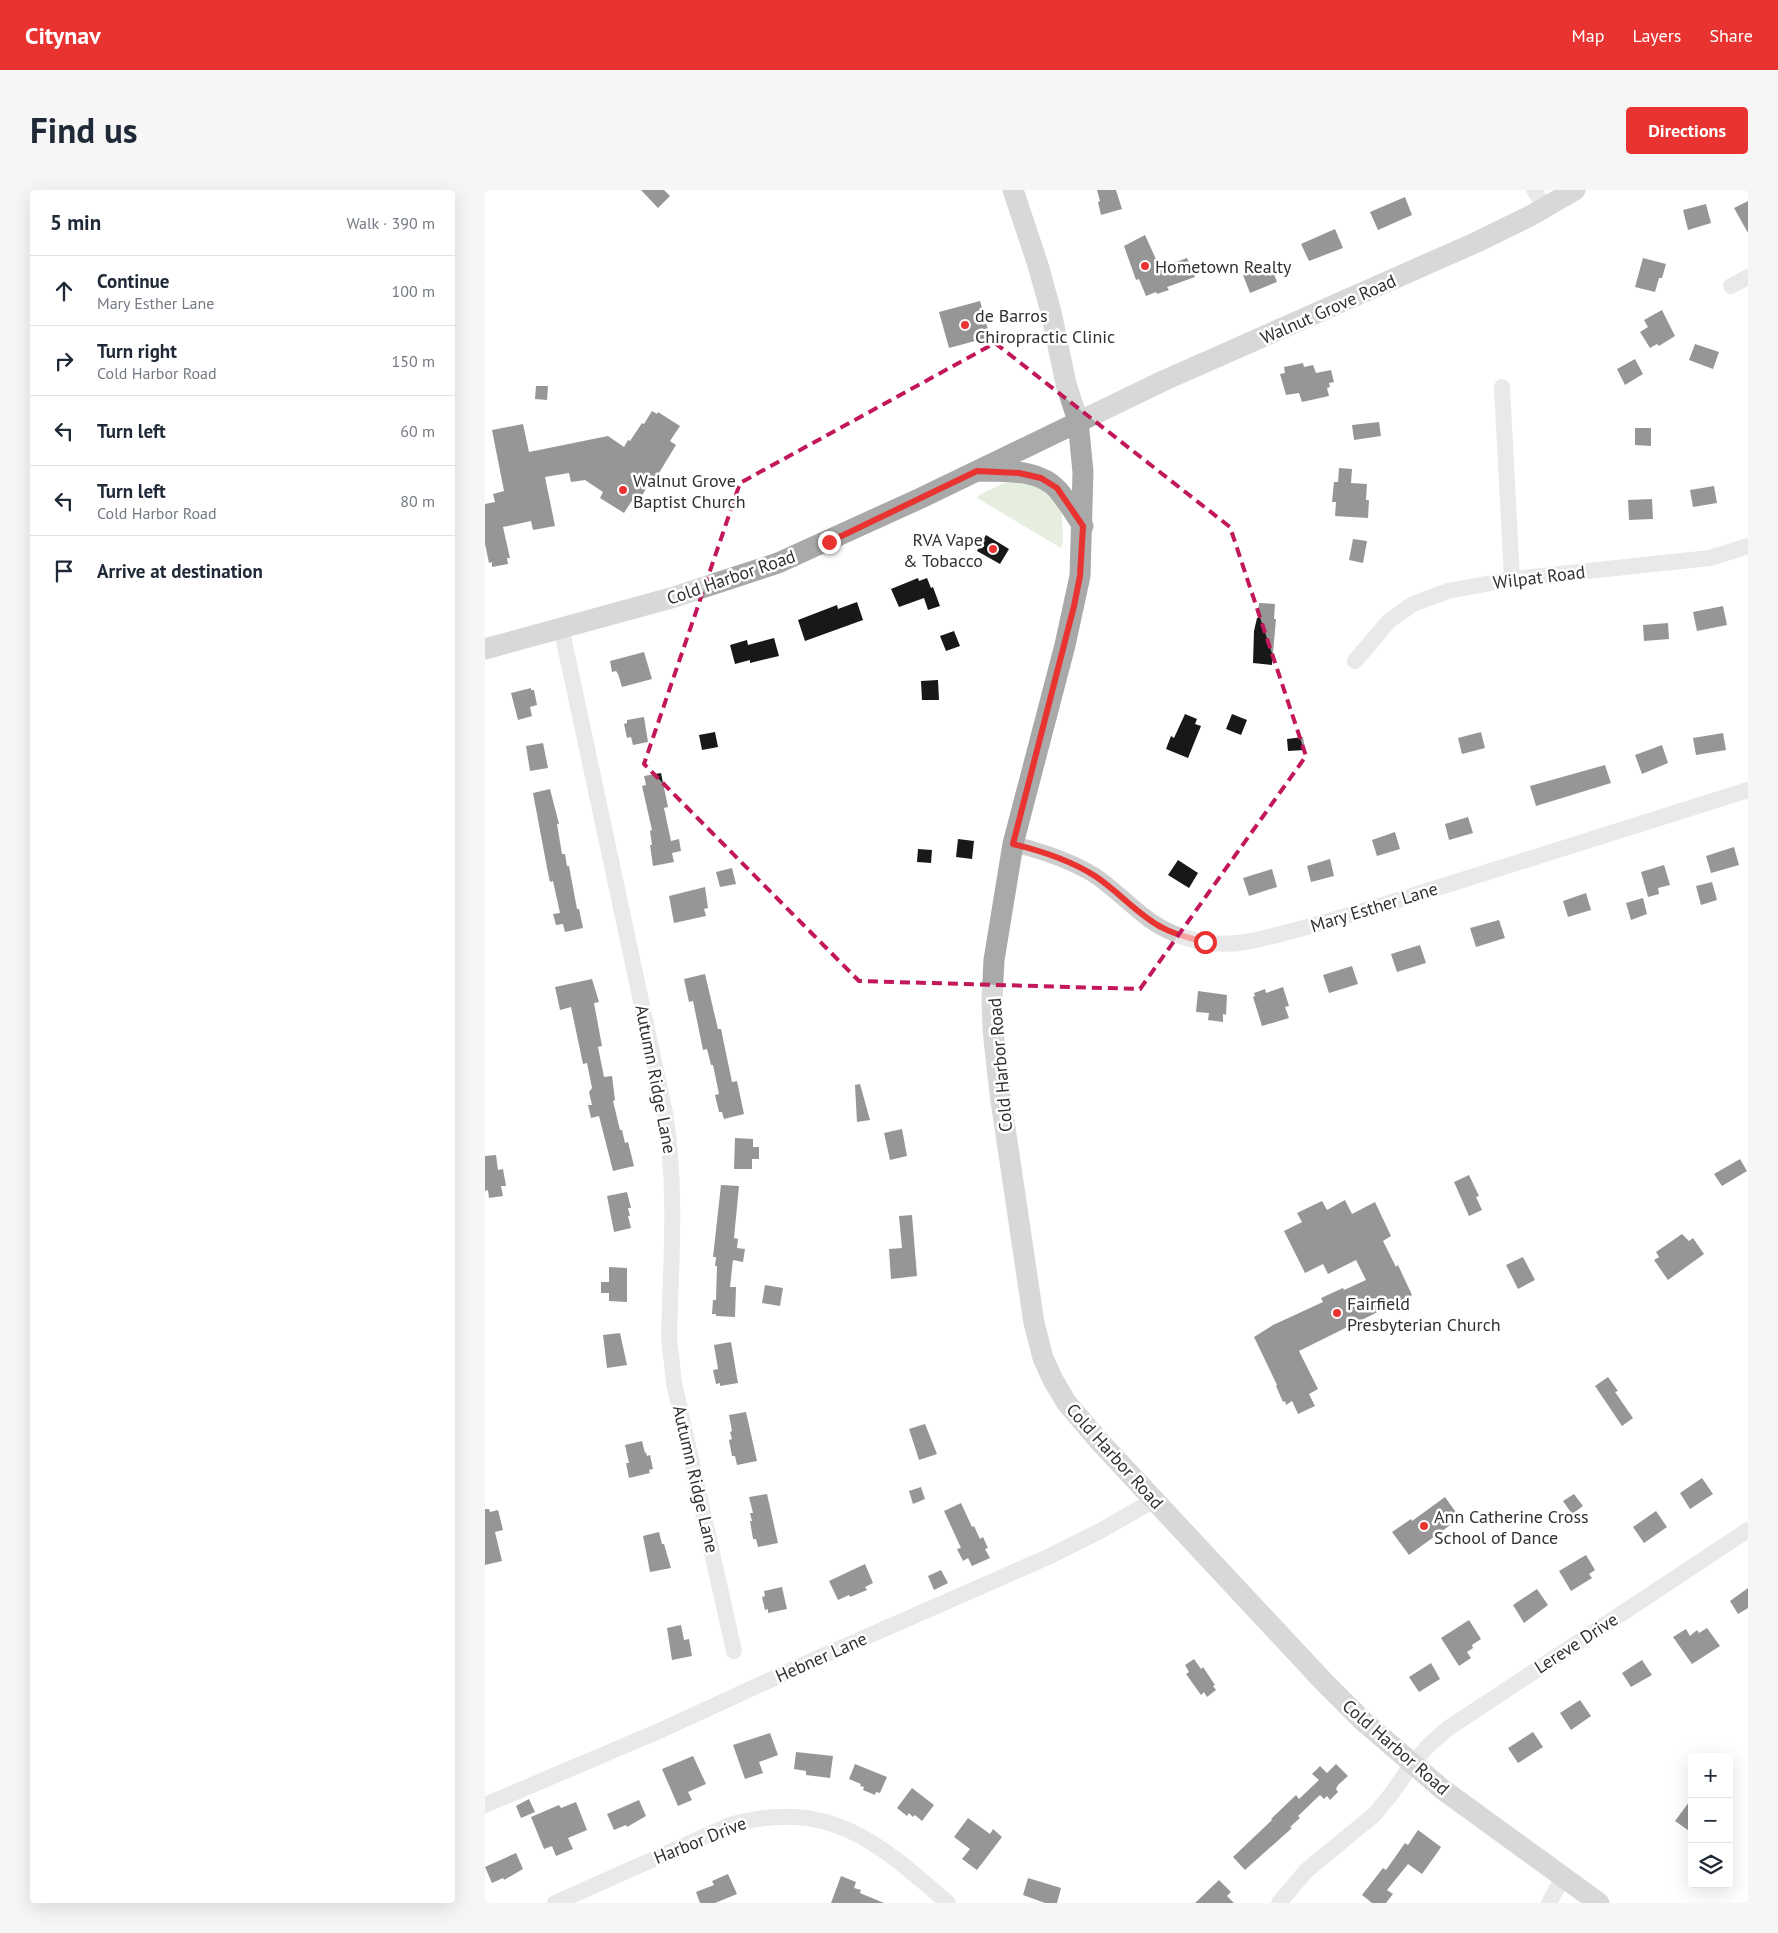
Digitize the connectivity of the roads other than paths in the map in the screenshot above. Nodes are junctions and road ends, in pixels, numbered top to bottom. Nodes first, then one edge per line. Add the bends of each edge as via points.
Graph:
1 (1013, 190) edge
2 (1575, 190) edge
3 (1540, 199) edge
4 (1748, 277) edge
5 (1731, 286) dead end
6 (1502, 387) dead end
7 (1078, 422) junction
8 (977, 471) junction
9 (1083, 526) junction
10 (1748, 546) edge
11 (1512, 578) junction
12 (561, 627) junction
13 (485, 649) edge
14 (1355, 660) dead end
15 (1748, 790) edge
16 (1013, 844) junction
17 (1153, 1500) junction
18 (1748, 1530) edge
19 (734, 1652) dead end
20 (1412, 1764) junction
21 (485, 1806) edge
22 (1563, 1877) junction
23 (555, 1903) edge
24 (947, 1903) edge
25 (1279, 1903) edge
26 (1549, 1903) edge
27 (1599, 1903) edge

1 - 7 main road via 1038,265
2 - 3 main road, Walnut Grove Road
3 - 7 main road, Walnut Grove Road via 1477,242 1165,380
4 - 5 street
6 - 11 street
7 - 8 main road, Cold Harbor Road
7 - 9 main road, Cold Harbor Road via 1083,472
8 - 9 main road via 1019,473 1041,478 1057,488
8 - 12 main road, Cold Harbor Road via 778,563 671,598
9 - 16 main road, Cold Harbor Road via 1080,576 1074,606
10 - 11 street, Wilpat Road via 1710,558
11 - 14 street, Wilpat Road via 1448,591 1413,604 1389,621
12 - 13 main road, Cold Harbor Road
12 - 19 street, Autumn Ridge Lane via 665,1113 673,1186 670,1355
15 - 16 street, Mary Esther Lane via 1331,921 1251,942 1226,944 1188,938 1161,927 1095,876 1039,850
16 - 17 main road, Cold Harbor Road via 994,960 993,1030 1037,1338 1043,1358 1066,1402
17 - 20 main road, Cold Harbor Road via 1324,1682
17 - 21 street, Hebner Lane via 1048,1557
18 - 20 street, Lereve Drive via 1447,1729
20 - 22 main road, Cold Harbor Road via 1442,1790
20 - 25 street, Lereve Drive via 1375,1814 1305,1872
22 - 26 street
22 - 27 main road, Cold Harbor Road
23 - 24 street, Harbor Drive via 730,1825 776,1816 799,1816 827,1822 865,1838

